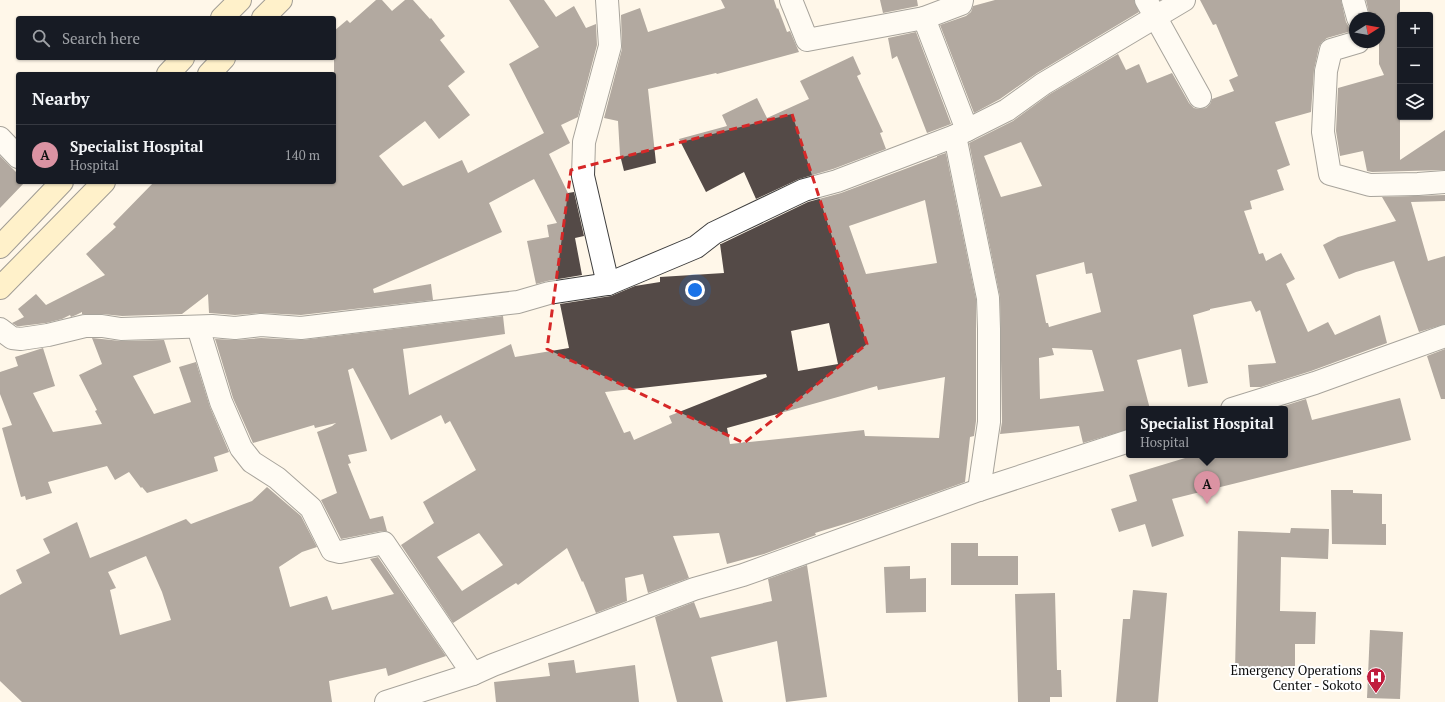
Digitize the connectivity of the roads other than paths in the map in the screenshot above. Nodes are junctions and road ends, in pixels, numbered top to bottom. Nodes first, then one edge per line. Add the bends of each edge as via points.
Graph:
1 (240, 0) edge
2 (281, 0) edge
3 (606, 0) edge
4 (791, 0) edge
5 (962, 0) edge
6 (1184, 0) edge
7 (1352, 0) edge
8 (1150, 8) edge
9 (1356, 12) edge
10 (224, 16) edge
11 (265, 16) edge
12 (924, 18) junction
13 (1349, 45) edge
14 (181, 60) edge
15 (222, 60) edge
16 (170, 72) edge
17 (211, 72) edge
18 (1200, 97) dead end
19 (961, 133) junction
20 (0, 138) edge
21 (16, 155) edge
22 (1445, 182) edge
23 (102, 184) edge
24 (52, 185) edge
25 (0, 247) edge
26 (608, 284) junction
27 (0, 288) edge
28 (198, 327) junction
29 (0, 329) edge
30 (1445, 336) edge
31 (1242, 406) edge
32 (1126, 442) edge
33 (979, 490) junction
34 (473, 674) junction
35 (386, 702) edge

1 - 10 main road
2 - 11 main road
3 - 26 street via 610,46 584,142 583,176
4 - 12 street via 807,40
5 - 12 street via 962,4
6 - 8 street
7 - 9 street
8 - 18 street
8 - 19 street via 1007,110
12 - 19 street
13 - 22 street via 1331,50 1326,71 1323,132 1330,174 1370,185
14 - 16 main road
15 - 17 main road
19 - 26 street via 837,182 804,190 714,233 696,247
19 - 33 street via 988,298 989,422
20 - 21 street
23 - 27 main road
24 - 25 main road
26 - 28 street via 549,293 518,302 301,328
28 - 29 street via 121,329 85,326 21,339 12,338
28 - 34 street via 221,402 241,448 252,462 277,478 311,508 332,550 340,552 384,543
30 - 31 street via 1315,383
32 - 33 street
33 - 34 street via 743,575 694,589
34 - 35 street

